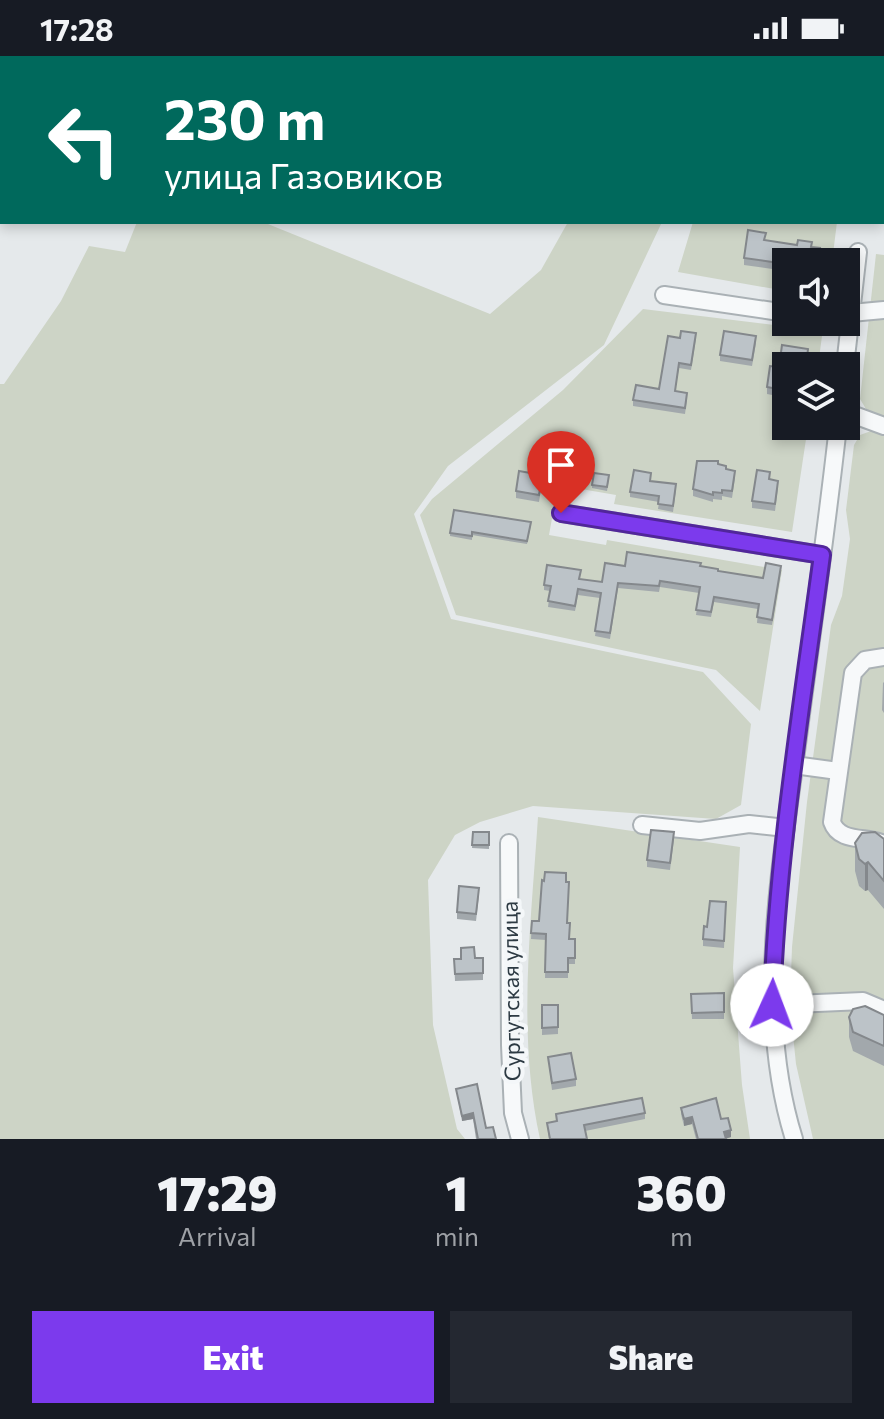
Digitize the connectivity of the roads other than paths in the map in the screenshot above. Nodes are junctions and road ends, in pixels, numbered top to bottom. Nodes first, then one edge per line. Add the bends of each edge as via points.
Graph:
1 (664, 295) dead end
2 (884, 310) edge
3 (772, 311) edge
4 (860, 316) edge
5 (860, 417) edge
6 (884, 426) edge
7 (836, 440) edge
8 (561, 513) dead end
9 (822, 555) junction
10 (884, 657) edge
11 (794, 765) junction
12 (838, 771) junction
13 (642, 825) dead end
14 (786, 828) junction
15 (509, 843) dead end
16 (884, 844) edge
17 (772, 1005) junction
18 (884, 1010) edge
19 (520, 1139) edge
20 (794, 1139) edge

1 - 3 street
2 - 4 street
5 - 6 street
7 - 9 street
8 - 9 street
9 - 11 street
10 - 12 street via 865,660 853,673
11 - 12 street
11 - 14 street
12 - 16 street via 835,830
13 - 14 street via 700,831 749,824
14 - 17 street
15 - 19 street, Сургутская улица via 510,1045 513,1113
17 - 18 street via 863,1001
17 - 20 street via 778,1067

